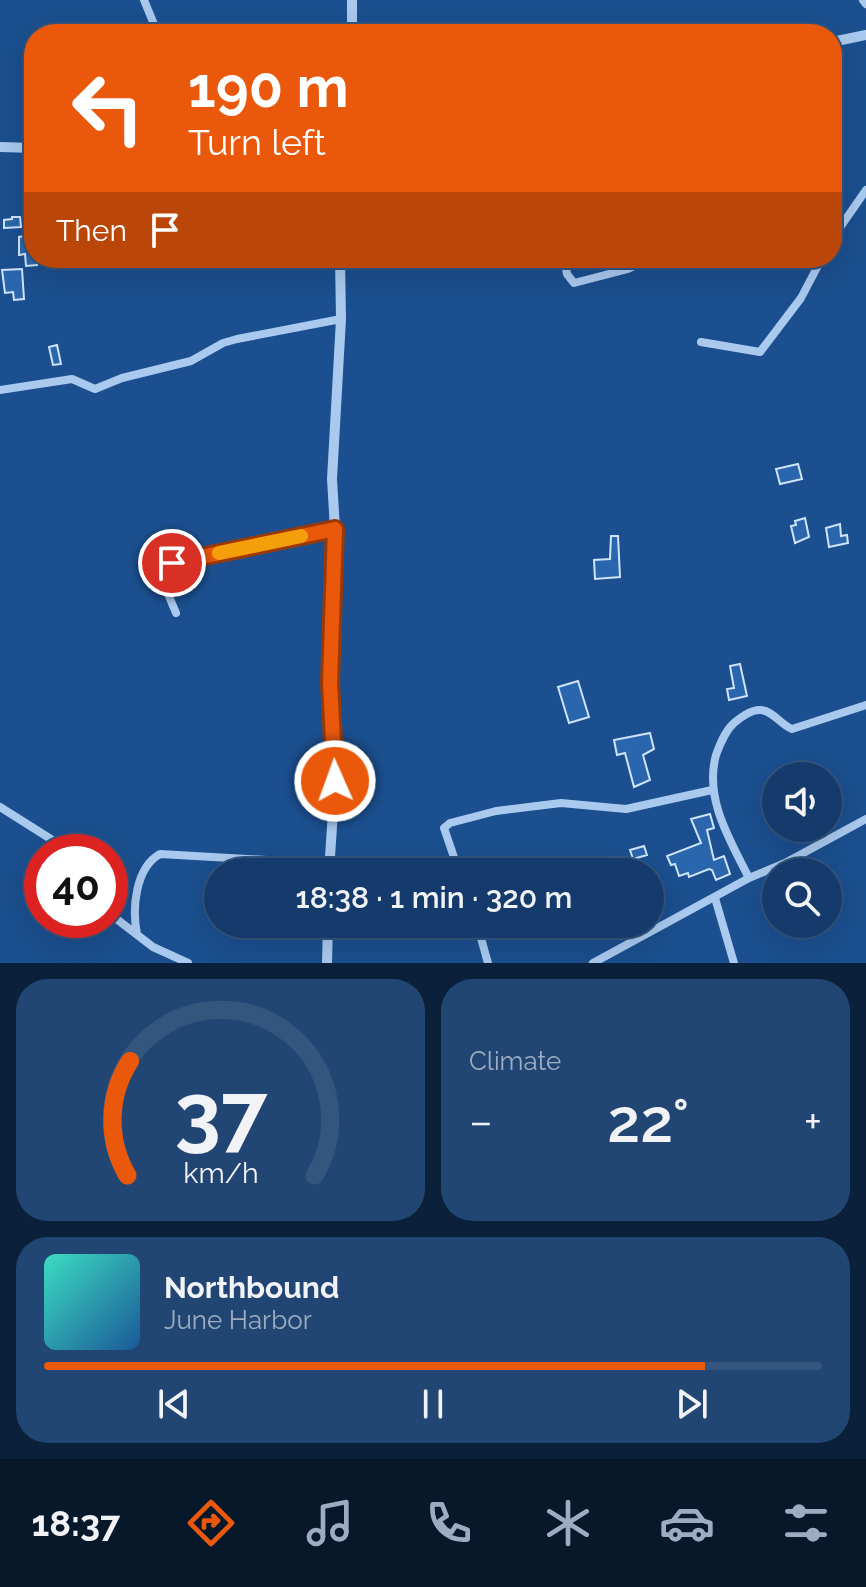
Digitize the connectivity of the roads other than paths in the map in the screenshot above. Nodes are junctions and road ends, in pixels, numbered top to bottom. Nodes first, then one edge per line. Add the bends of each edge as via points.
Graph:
1 (144, 0) edge
2 (352, 0) edge
3 (154, 24) edge
4 (352, 24) edge
5 (866, 35) edge
6 (842, 40) edge
7 (0, 147) edge
8 (24, 148) edge
9 (866, 190) edge
10 (842, 225) edge
11 (340, 268) edge
12 (566, 268) edge
13 (630, 268) edge
14 (817, 268) edge
15 (341, 319) junction
16 (701, 342) dead end
17 (0, 390) edge
18 (335, 529) junction
19 (176, 613) dead end
20 (866, 705) edge
21 (712, 790) junction
22 (0, 807) edge
23 (866, 819) edge
24 (43, 834) edge
25 (231, 858) edge
26 (330, 858) edge
27 (454, 858) edge
28 (749, 878) junction
29 (715, 898) junction
30 (128, 927) edge
31 (137, 934) junction
32 (328, 938) edge
33 (481, 938) edge
34 (188, 963) edge
35 (327, 963) edge
36 (488, 963) edge
37 (593, 963) edge
38 (734, 963) edge

1 - 3 street
2 - 4 street
5 - 6 street
7 - 8 street
9 - 10 street
11 - 15 street
12 - 13 street via 574,283
14 - 16 street via 760,352
15 - 17 street via 223,343 191,361 101,388 72,379
15 - 18 street via 332,479
18 - 19 street via 172,563 164,570 163,582
18 - 26 street via 330,682 335,781
20 - 21 street via 792,729 759,709 741,717 719,747
21 - 27 street via 626,809 561,803 450,823 444,828
21 - 28 street
22 - 24 street
23 - 28 street
25 - 31 street via 160,854 148,864 133,904
28 - 29 street
29 - 37 street
29 - 38 street
30 - 31 street
31 - 34 street
32 - 35 street
33 - 36 street

